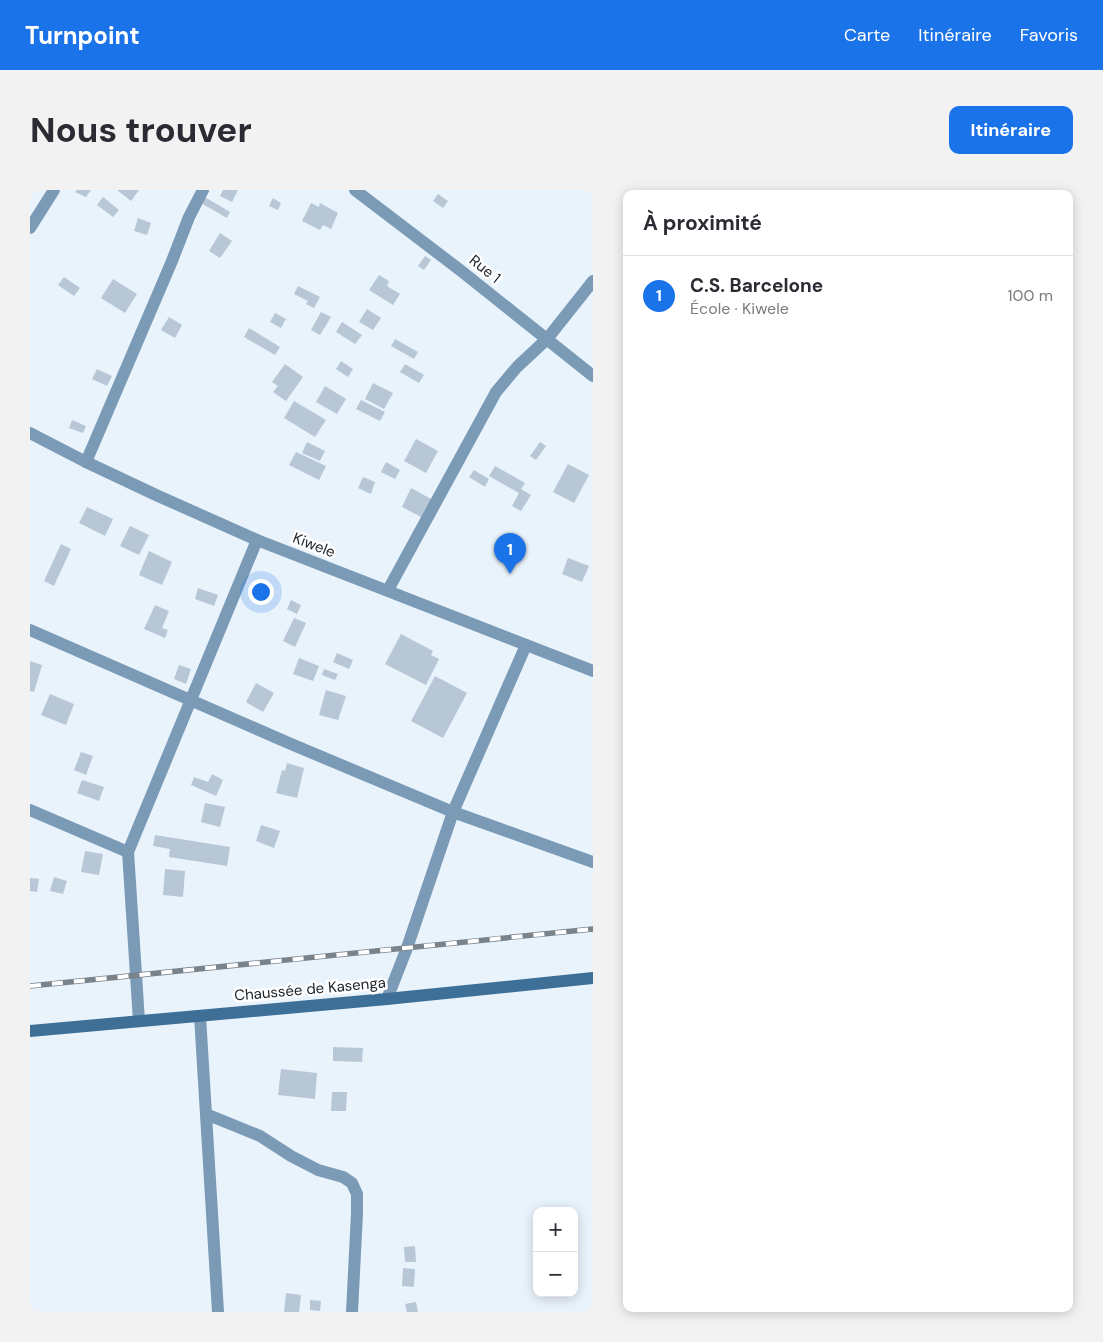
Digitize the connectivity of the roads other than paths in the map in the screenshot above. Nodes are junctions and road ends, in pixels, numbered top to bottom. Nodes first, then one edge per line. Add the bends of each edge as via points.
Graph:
1 (54, 190) edge
2 (203, 190) edge
3 (355, 190) edge
4 (30, 228) edge
5 (593, 281) edge
6 (546, 339) junction
7 (593, 376) edge
8 (30, 433) edge
9 (86, 462) junction
10 (257, 540) junction
11 (388, 590) junction
12 (30, 630) edge
13 (526, 645) junction
14 (593, 671) edge
15 (190, 699) junction
16 (30, 810) edge
17 (453, 812) junction
18 (128, 852) junction
19 (593, 862) edge
20 (593, 978) edge
21 (388, 999) junction
22 (200, 1016) junction
23 (140, 1021) junction
24 (30, 1031) edge
25 (206, 1114) junction
26 (218, 1312) edge
27 (352, 1312) edge

1 - 4 street
2 - 9 street
3 - 6 street, Rue 1
5 - 6 street
6 - 7 street, Rue 1
6 - 11 street via 496,392
8 - 9 street, Kiwele
9 - 10 street, Kiwele
10 - 11 street, Kiwele
10 - 15 street
11 - 13 street, Kiwele
12 - 15 street
13 - 14 street, Kiwele
13 - 17 street
15 - 17 street
15 - 18 street
16 - 18 street
17 - 19 street
17 - 21 street
18 - 23 street
20 - 21 main road, Chaussée de Kasenga
21 - 22 main road, Chaussée de Kasenga
22 - 23 main road, Chaussée de Kasenga
22 - 25 street
23 - 24 main road, Chaussée de Kasenga
25 - 26 street
25 - 27 street via 260,1136 318,1170 352,1183 357,1194

